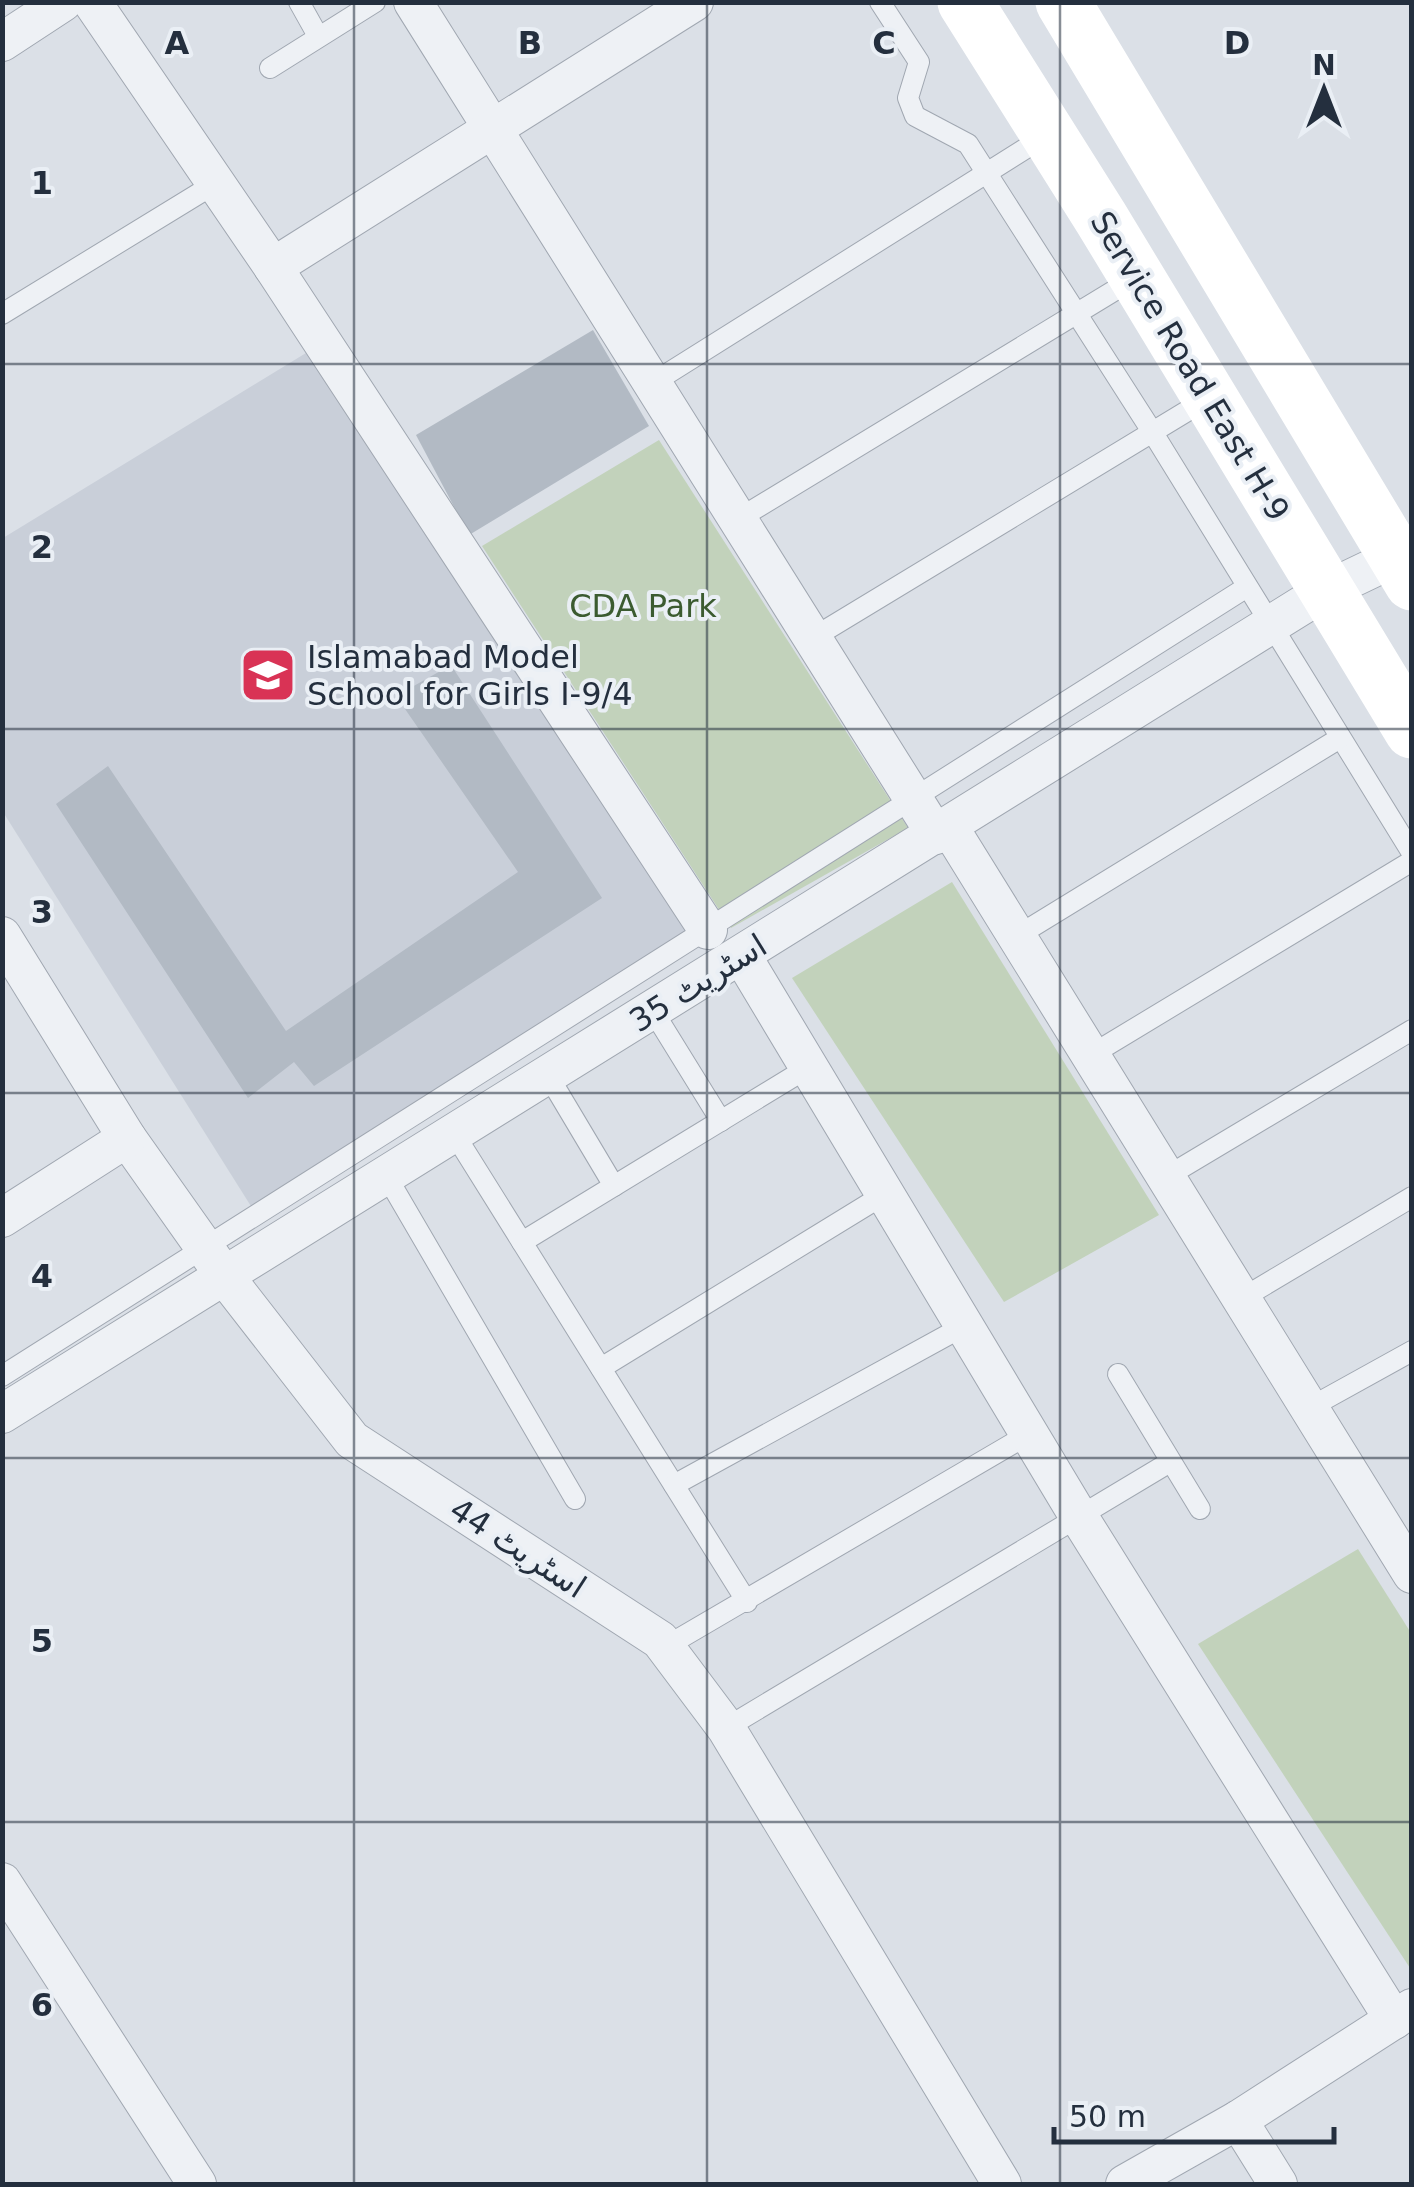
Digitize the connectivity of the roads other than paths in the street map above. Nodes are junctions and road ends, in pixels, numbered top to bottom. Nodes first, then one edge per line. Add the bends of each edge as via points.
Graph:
1 (64, 2) edge
2 (92, 2) edge
3 (298, 2) edge
4 (375, 2) edge
5 (694, 2) edge
6 (880, 2) edge
7 (965, 2) edge
8 (1062, 2) edge
9 (420, 5) edge
10 (318, 36) junction
11 (2, 42) edge
12 (270, 68) dead end
13 (495, 128) junction
14 (1048, 134) junction
15 (1170, 174) junction
16 (988, 175) junction
17 (216, 183) junction
18 (1101, 218) junction
19 (273, 267) junction
20 (1137, 276) junction
21 (2, 314) edge
22 (1077, 314) junction
23 (652, 384) junction
24 (1210, 398) junction
25 (1153, 433) junction
26 (735, 521) junction
27 (1404, 570) edge
28 (1248, 587) junction
29 (1325, 591) junction
30 (1271, 625) junction
31 (811, 639) junction
32 (1412, 731) edge
33 (1340, 738) junction
34 (914, 797) junction
35 (943, 831) junction
36 (1412, 852) edge
37 (1412, 861) edge
38 (708, 930) junction
39 (2, 936) edge
40 (1016, 936) junction
41 (742, 956) junction
42 (653, 1012) junction
43 (1412, 1030) edge
44 (1091, 1056) junction
45 (808, 1066) junction
46 (549, 1076) junction
47 (721, 1120) junction
48 (455, 1135) junction
49 (127, 1138) junction
50 (387, 1177) junction
51 (1166, 1177) junction
52 (614, 1186) junction
53 (885, 1194) junction
54 (1412, 1196) edge
55 (2, 1218) edge
56 (522, 1242) junction
57 (215, 1263) junction
58 (1241, 1298) junction
59 (964, 1326) junction
60 (1412, 1351) edge
61 (600, 1368) junction
62 (1118, 1374) dead end
63 (2, 1376) edge
64 (1309, 1408) junction
65 (2, 1414) edge
66 (1029, 1434) junction
67 (1170, 1462) junction
68 (674, 1485) junction
69 (575, 1499) dead end
70 (1200, 1509) dead end
71 (1079, 1517) junction
72 (1406, 1553) edge
73 (747, 1602) junction
74 (666, 1647) junction
75 (726, 1728) junction
76 (2, 1882) edge
77 (1403, 2014) edge
78 (1238, 2120) junction
79 (197, 2184) edge
80 (1002, 2184) edge
81 (1125, 2184) edge
82 (1278, 2184) edge

1 - 11 street
2 - 17 street
3 - 10 lane
4 - 10 lane
5 - 13 street
6 - 16 lane via 918,62 908,98 916,116 968,144
7 - 14 main road, Service Road East H-9
8 - 15 main road
9 - 13 street
10 - 12 lane
13 - 19 street
13 - 23 street
14 - 16 lane
14 - 18 main road, Service Road East H-9
15 - 18 main road
15 - 27 main road
16 - 22 lane
16 - 23 lane
17 - 19 street
17 - 21 lane
18 - 20 main road, Service Road East H-9
19 - 38 street
20 - 22 lane
20 - 24 main road, Service Road East H-9
22 - 25 lane
22 - 26 lane
23 - 26 street
24 - 25 lane
24 - 29 main road, Service Road East H-9
25 - 28 lane
25 - 31 lane
26 - 31 street
27 - 29 street, اسٹریٹ 35
28 - 30 lane
28 - 34 lane
29 - 30 street, اسٹریٹ 35
29 - 32 main road, Service Road East H-9
30 - 33 lane
30 - 35 street, اسٹریٹ 35
31 - 34 street
33 - 36 lane
33 - 40 lane
34 - 35 street
34 - 38 lane
35 - 40 street
35 - 41 street, اسٹریٹ 35
37 - 44 lane
38 - 57 lane
39 - 49 street, اسٹریٹ 44
40 - 44 street
41 - 42 street, اسٹریٹ 35
41 - 45 street
42 - 46 street, اسٹریٹ 35
42 - 47 lane
43 - 51 lane
44 - 51 street
45 - 47 lane
45 - 53 street
46 - 48 street, اسٹریٹ 35
46 - 52 lane
47 - 52 lane
48 - 50 street, اسٹریٹ 35
48 - 56 lane
49 - 55 street
49 - 57 street, اسٹریٹ 44
50 - 57 street, اسٹریٹ 35
50 - 69 lane
51 - 58 street
52 - 56 lane
53 - 59 street
53 - 61 lane
54 - 58 lane
56 - 61 lane
57 - 63 lane
57 - 65 street, اسٹریٹ 35
57 - 74 street, اسٹریٹ 44 via 352,1440
58 - 64 street
59 - 66 street
59 - 68 lane
60 - 64 lane
61 - 68 lane
62 - 67 lane
64 - 72 street
66 - 71 street
66 - 73 lane
67 - 70 lane
67 - 71 lane
68 - 73 lane
71 - 75 lane
71 - 77 street
73 - 74 lane
74 - 75 street, اسٹریٹ 44
75 - 80 street, اسٹریٹ 44
76 - 79 street
77 - 78 street
78 - 81 street
78 - 82 street

